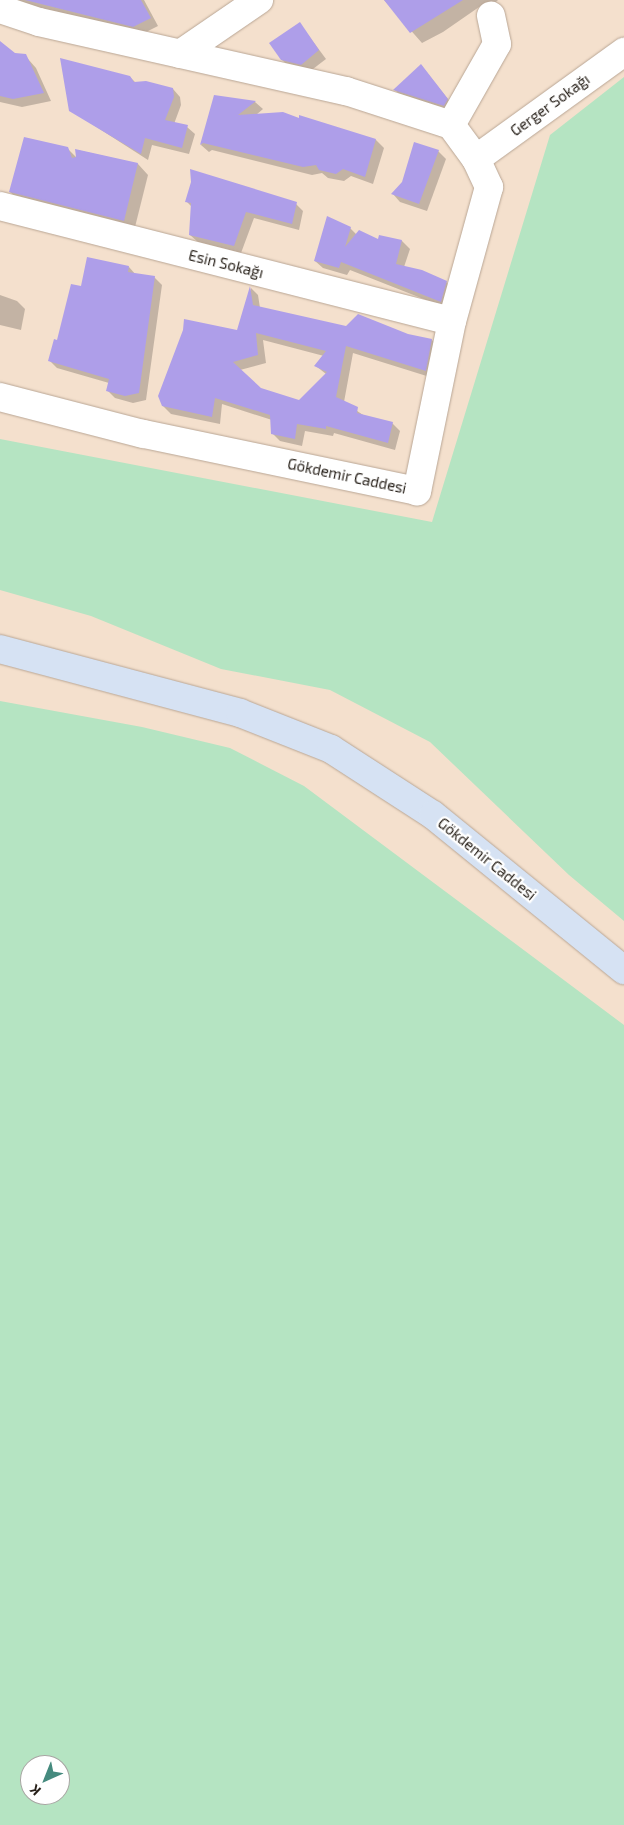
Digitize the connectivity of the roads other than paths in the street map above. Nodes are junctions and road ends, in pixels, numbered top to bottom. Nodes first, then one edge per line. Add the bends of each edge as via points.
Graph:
1 (259, 0) edge
2 (0, 9) edge
3 (491, 16) dead end
4 (624, 52) edge
5 (180, 54) junction
6 (451, 126) junction
7 (476, 158) junction
8 (0, 206) edge
9 (452, 322) junction
10 (0, 397) edge
11 (0, 648) edge
12 (624, 970) edge

1 - 5 street
2 - 5 street via 39,22
3 - 6 street via 497,44
4 - 7 street, Gerger Sokağı
5 - 6 street via 346,91
6 - 7 street, Gökdemir Caddesi
7 - 9 street, Gökdemir Caddesi via 489,186
8 - 9 street, Esin Sokağı
9 - 10 street, Gökdemir Caddesi via 417,491 143,434
11 - 12 main road, Gökdemir Caddesi via 240,714 332,749 433,815

